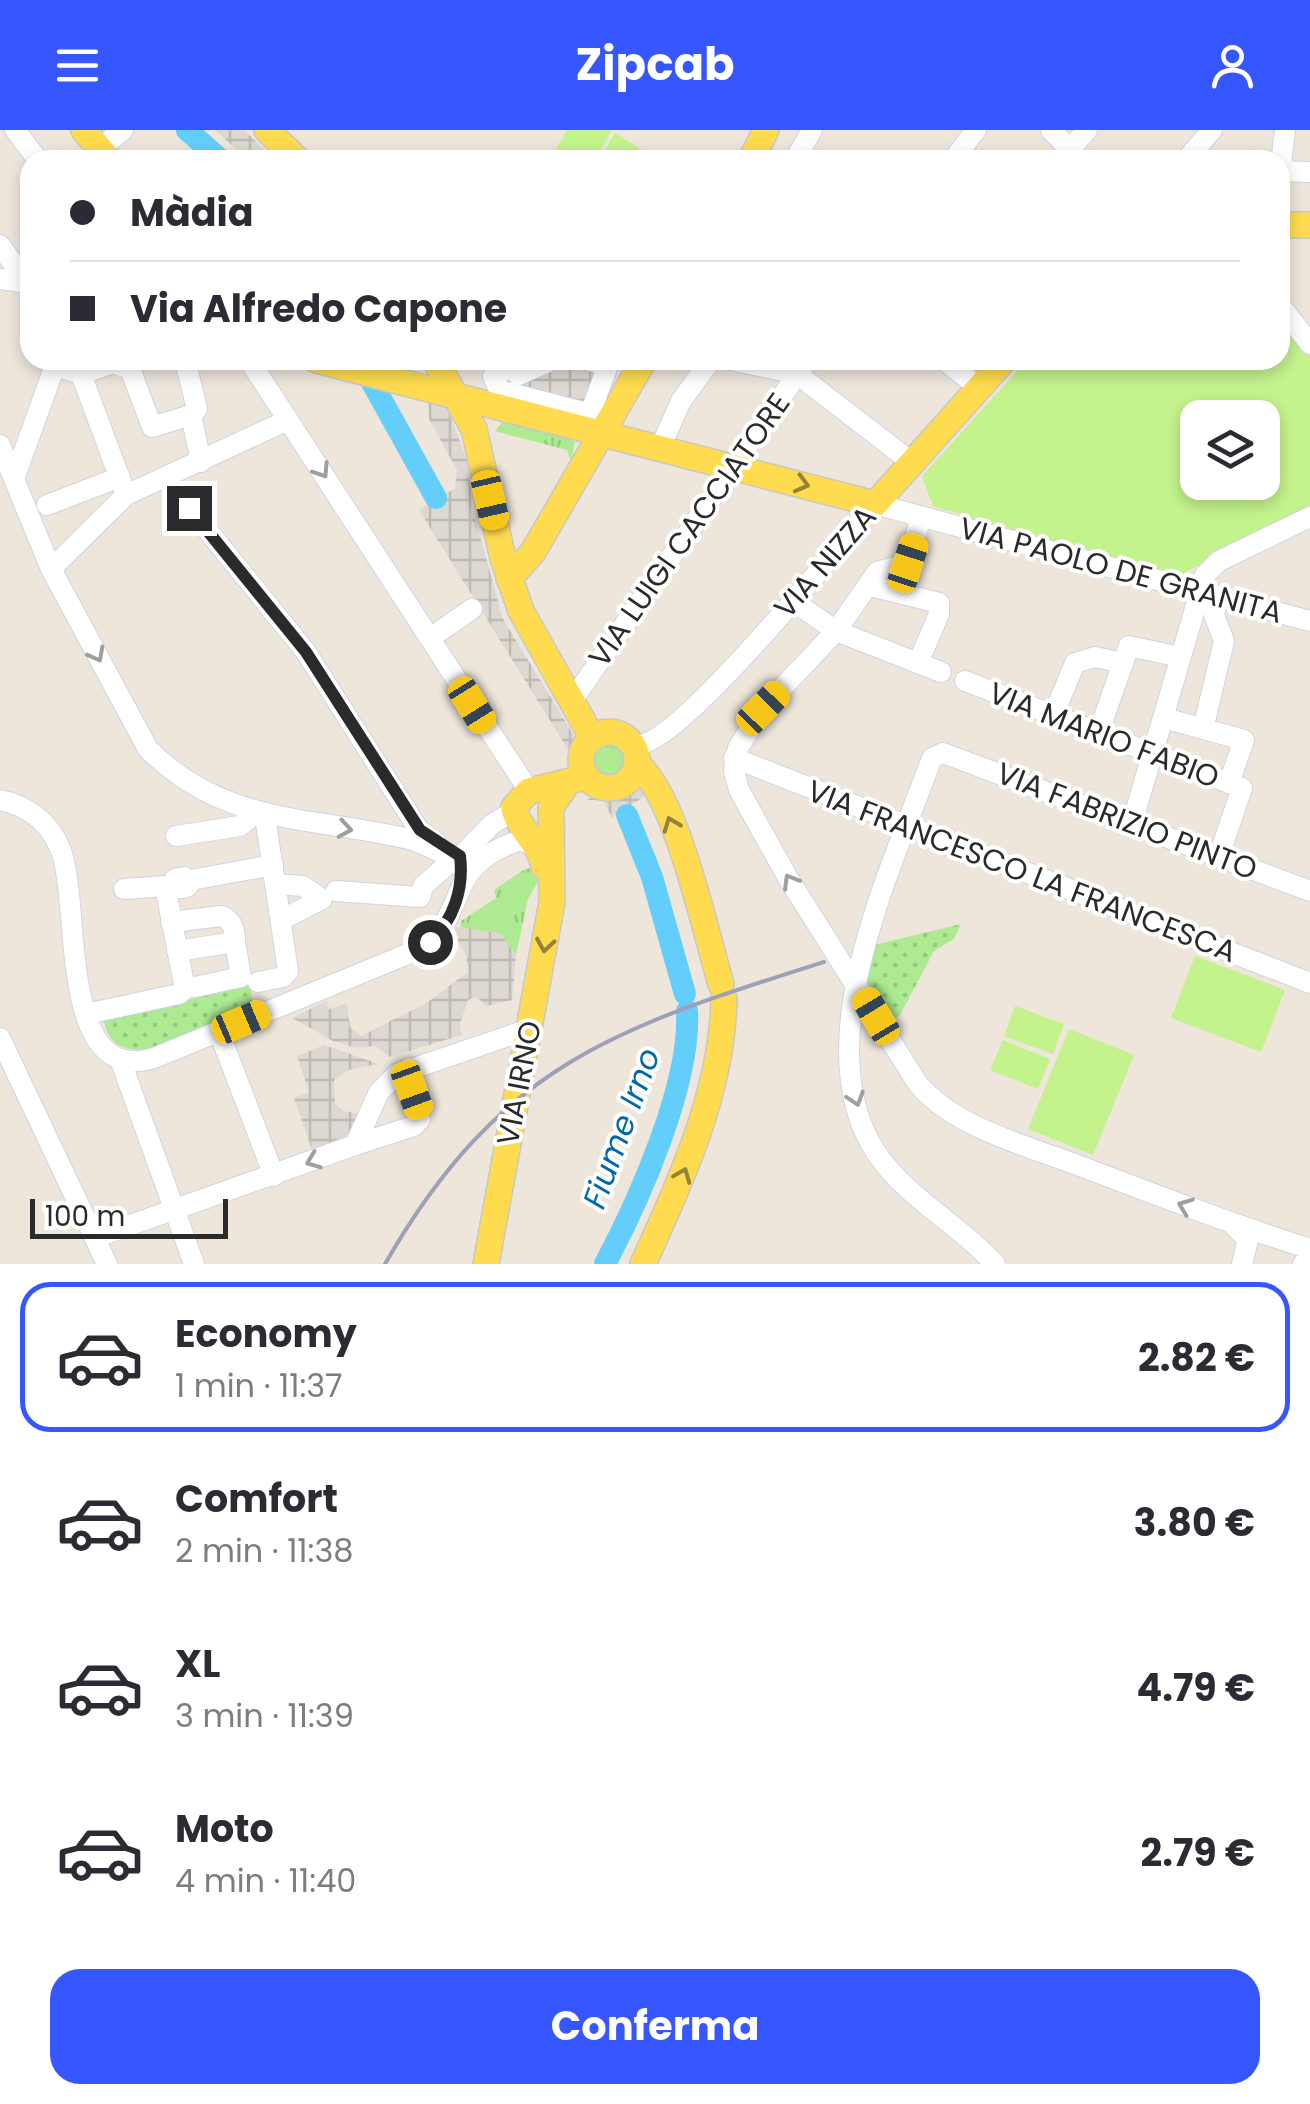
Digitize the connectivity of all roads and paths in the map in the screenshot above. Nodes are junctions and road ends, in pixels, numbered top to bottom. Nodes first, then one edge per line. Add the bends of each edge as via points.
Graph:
1 (123, 130) edge
2 (266, 130) edge
3 (976, 130) edge
4 (1051, 130) edge
5 (1212, 130) edge
6 (98, 146) edge
7 (287, 150) edge
8 (961, 150) edge
9 (1071, 150) edge
10 (1195, 150) edge
11 (0, 245) edge
12 (20, 273) edge
13 (1290, 318) edge
14 (1310, 344) edge
15 (53, 370) edge
16 (73, 370) edge
17 (94, 370) edge
18 (130, 370) edge
19 (187, 370) edge
20 (256, 370) edge
21 (357, 370) edge
22 (435, 370) edge
23 (441, 370) edge
24 (506, 370) edge
25 (608, 370) edge
26 (637, 370) edge
27 (704, 370) edge
28 (800, 370) edge
29 (805, 370) edge
30 (956, 370) edge
31 (995, 370) edge
32 (82, 374) junction
33 (408, 382) junction
34 (979, 388) junction
35 (455, 394) junction
36 (494, 403) junction
37 (192, 415) junction
38 (288, 420) junction
39 (603, 422) junction
40 (474, 429) junction
41 (0, 444) edge
42 (661, 446) junction
43 (202, 462) junction
44 (914, 464) junction
45 (735, 466) junction
46 (14, 479) junction
47 (166, 479) junction
48 (123, 486) junction
49 (874, 504) junction
50 (47, 505) dead end
51 (921, 516) junction
52 (1310, 517) edge
53 (50, 569) junction
54 (509, 579) junction
55 (871, 586) junction
56 (1208, 594) junction
57 (793, 600) junction
58 (472, 608) dead end
59 (1310, 622) edge
60 (836, 632) junction
61 (430, 638) junction
62 (1180, 658) junction
63 (1123, 663) junction
64 (918, 664) junction
65 (941, 672) dead end
66 (965, 682) dead end
67 (572, 701) junction
68 (1052, 718) junction
69 (1164, 718) junction
70 (1203, 729) junction
71 (1098, 734) junction
72 (592, 737) junction
73 (1154, 754) junction
74 (636, 755) junction
75 (734, 758) junction
76 (1236, 786) junction
77 (548, 790) junction
78 (0, 800) edge
79 (260, 814) junction
80 (1132, 823) junction
81 (907, 826) junction
82 (176, 836) dead end
83 (539, 848) junction
84 (1219, 856) junction
85 (462, 865) junction
86 (274, 875) junction
87 (124, 889) dead end
88 (166, 890) junction
89 (1310, 891) edge
90 (336, 892) dead end
91 (552, 902) junction
92 (281, 920) junction
93 (171, 922) junction
94 (235, 939) junction
95 (176, 951) junction
96 (851, 961) junction
97 (258, 982) dead end
98 (855, 982) junction
99 (1310, 982) edge
100 (195, 987) dead end
101 (854, 1004) junction
102 (86, 1014) junction
103 (876, 1016) junction
104 (532, 1028) junction
105 (220, 1032) junction
106 (0, 1038) edge
107 (120, 1059) junction
108 (410, 1068) junction
109 (355, 1145) junction
110 (274, 1176) junction
111 (176, 1211) junction
112 (1233, 1225) junction
113 (97, 1237) junction
114 (1310, 1249) edge
115 (107, 1264) edge
116 (194, 1264) edge
117 (486, 1264) edge
118 (642, 1264) edge
119 (995, 1264) edge
120 (1242, 1264) edge

1 - 6 street
2 - 7 main road
3 - 8 street
4 - 9 street
5 - 10 street
11 - 12 street
13 - 14 street
15 - 46 street
16 - 32 street
17 - 32 street
18 - 37 street via 152,427
19 - 37 street via 197,409
20 - 38 street
21 - 33 main road
22 - 33 main road via 434,381
23 - 35 main road
24 - 39 street via 493,376 500,390
25 - 39 street
26 - 39 main road
27 - 42 street
28 - 45 street, VIA LUIGI CACCIATORE
29 - 44 street
30 - 34 street
31 - 34 main road, VIA NIZZA
32 - 48 street
33 - 35 main road
34 - 44 main road, VIA NIZZA
35 - 36 main road
35 - 40 main road
36 - 39 main road
36 - 40 main road via 474,411
37 - 43 street
38 - 43 street
38 -> 61 street
39 - 42 main road
39 - 54 main road via 522,569
40 - 54 main road
41 - 46 street
42 - 45 main road
43 - 47 street
44 - 49 main road, VIA NIZZA
45 -> 49 main road
45 - 67 street, VIA LUIGI CACCIATORE
46 - 53 street
47 - 48 street
47 - 85 street via 306,652 420,830
48 - 50 street
48 - 53 street
49 - 51 street, VIA PAOLO DE GRANITA
49 - 57 street, VIA NIZZA
51 - 55 street via 908,563 883,568
51 - 56 street, VIA PAOLO DE GRANITA
52 - 56 street via 1215,563
53 -> 79 street via 148,749 178,777
54 - 67 main road
55 - 60 street
55 - 64 street via 939,603
56 - 59 street, VIA PAOLO DE GRANITA
56 - 62 street
56 - 70 street via 1224,641
57 - 60 street
57 - 74 street, VIA NIZZA via 690,713
58 - 61 street
60 - 64 street
60 - 75 street via 763,708
61 - 77 street
62 - 63 street via 1128,646
62 - 69 street
63 - 68 street via 1095,656 1075,662
63 - 71 street
64 - 65 street
66 - 68 street, VIA MARIO FABIO
67 - 72 main road
68 - 71 street, VIA MARIO FABIO
69 - 70 street
69 - 73 street
70 - 76 street via 1244,740
71 - 73 street, VIA MARIO FABIO
72 - 74 main road via 610,732
72 - 77 main road via 580,760
73 - 76 street, VIA MARIO FABIO
73 - 80 street
74 - 77 main road via 630,780 616,788
118 -> 74 main road via 696,1142 721,1038 722,992 676,834
75 - 81 street, VIA FRANCESCO LA FRANCESCA
96 -> 75 street via 739,790
76 - 84 street
77 - 83 main road, VIA IRNO
77 - 85 street via 492,824
77 - 91 main road, VIA IRNO
78 - 102 street via 36,815 58,843 69,878 72,945
79 - 82 street via 240,826
79 -> 85 street via 412,839
79 - 86 street
80 - 81 street, VIA FABRIZIO PINTO via 943,752 932,758
80 - 84 street, VIA FABRIZIO PINTO
81 - 96 street
81 - 99 street, VIA FRANCESCO LA FRANCESCA
83 - 85 street via 522,840
83 - 91 main road, VIA IRNO
84 - 89 street, VIA FABRIZIO PINTO
85 - 90 street via 423,886 420,897
85 - 105 street via 446,924 430,942
86 - 88 street via 190,880 187,886 183,877 183,888 179,878 179,888 174,879 176,888
86 - 92 street
86 - 92 street via 322,899
87 - 88 street via 160,883
88 - 93 street
91 -> 104 main road, VIA IRNO
92 - 97 street via 288,971
93 - 94 street via 222,916 232,923
93 - 95 street
94 - 95 street
94 - 100 street via 241,976
95 - 102 street via 182,992
96 - 98 street
98 - 101 street
98 - 103 street
101 - 103 street
101 -> 119 street via 846,1058 853,1096 878,1155
102 - 107 street via 98,1041
112 -> 103 street via 939,1105 918,1084
104 - 108 street
104 - 117 main road, VIA IRNO
105 - 107 street via 139,1063
105 - 110 street
106 - 113 street
107 - 111 street
108 - 109 street via 388,1080
108 - 109 street via 420,1119
109 -> 110 street
110 - 111 street
111 - 113 street
111 - 116 street
112 - 114 street
112 - 120 street via 1248,1240
113 - 115 street

